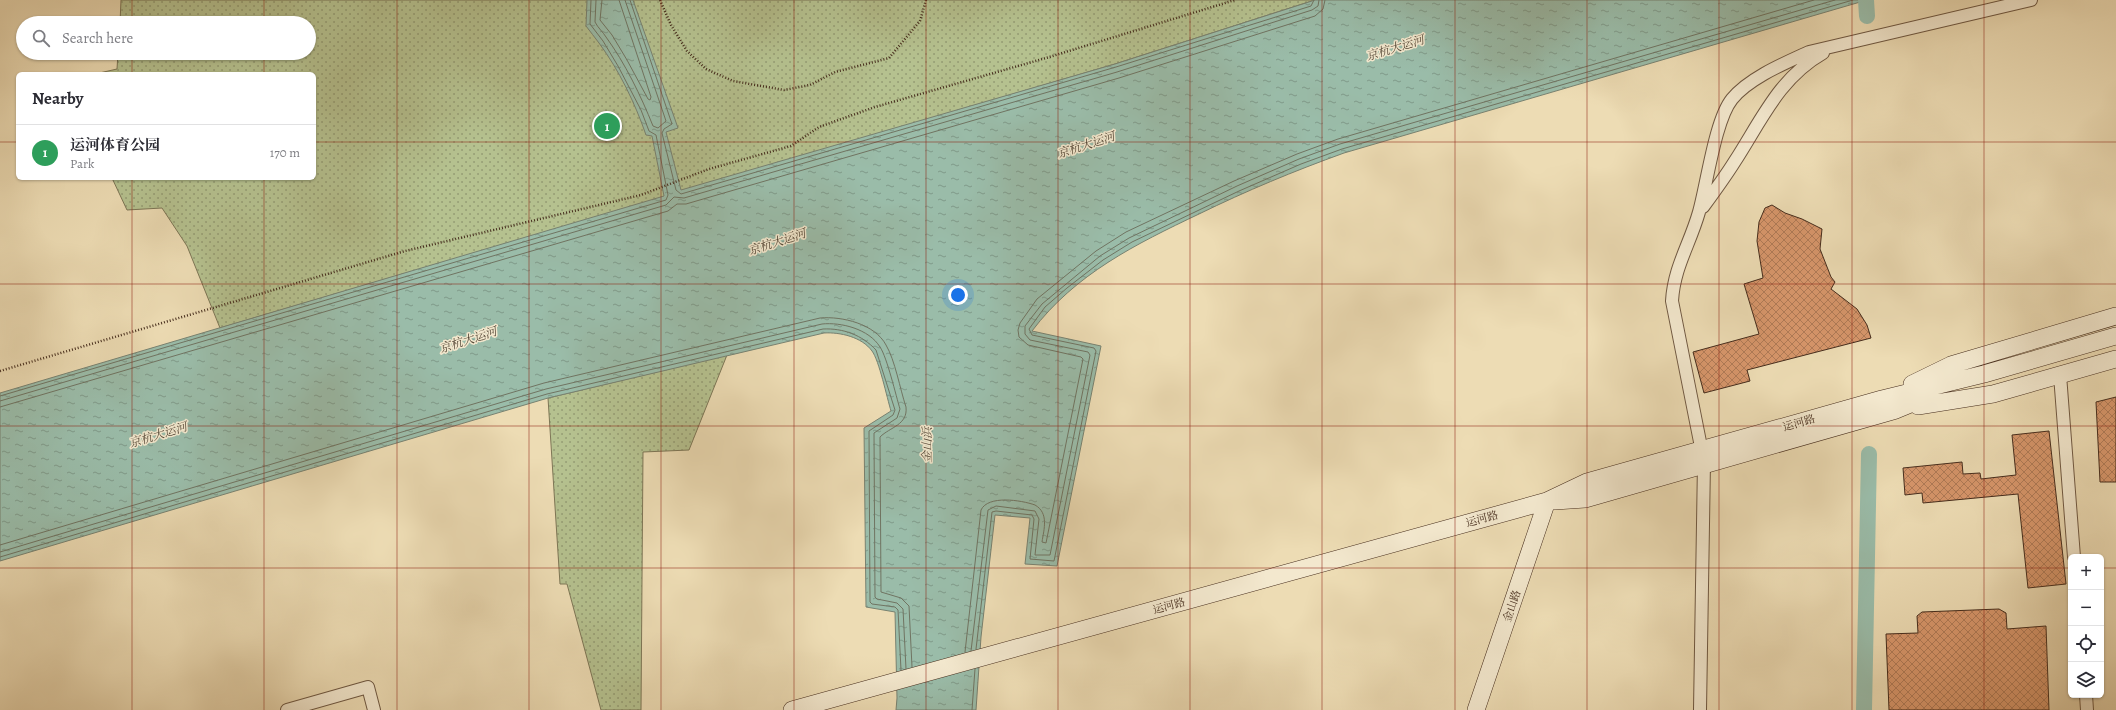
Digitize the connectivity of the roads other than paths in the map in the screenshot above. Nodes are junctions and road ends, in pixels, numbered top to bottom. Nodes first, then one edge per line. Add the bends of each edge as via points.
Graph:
1 (2031, 0) edge
2 (1835, 46) junction
3 (1699, 214) junction
4 (2116, 316) edge
5 (2116, 336) edge
6 (2116, 359) edge
7 (1984, 374) junction
8 (2060, 375) junction
9 (1882, 399) junction
10 (1896, 410) junction
11 (1703, 458) junction
12 (1547, 501) junction
13 (2074, 554) edge
14 (2086, 698) edge
15 (288, 710) edge
16 (374, 710) edge
17 (792, 710) edge
18 (1476, 710) edge
19 (1700, 710) edge
20 (2087, 710) edge

1 - 2 street
2 - 3 street via 1806,63 1788,80
2 - 3 street via 1809,52 1782,64 1754,81 1732,99 1722,117
3 - 11 street via 1678,266 1672,301
4 - 9 street via 1951,365
5 - 7 street, 运河路
6 - 8 street, 运河路
7 - 9 street, 运河路
7 - 10 street, 运河路
8 - 10 street, 运河路 via 1993,394
8 - 13 street
9 - 11 street, 运河路
10 - 11 street, 运河路
11 - 12 street, 运河路 via 1585,499
11 - 19 street
12 - 17 street, 运河路 via 882,683
12 - 18 street, 金山路
14 - 20 street
15 - 16 street via 368,686

